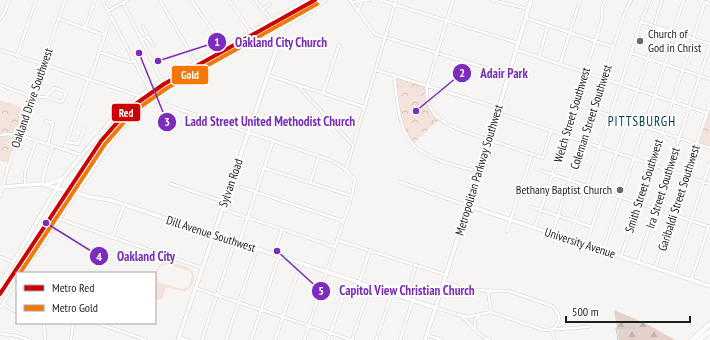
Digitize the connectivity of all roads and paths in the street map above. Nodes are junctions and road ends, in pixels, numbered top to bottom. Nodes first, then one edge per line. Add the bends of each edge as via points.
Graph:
1 (9, 0) edge
2 (36, 0) edge
3 (65, 0) edge
4 (95, 0) edge
5 (102, 0) edge
6 (128, 0) edge
7 (160, 0) edge
8 (191, 0) edge
9 (229, 0) edge
10 (255, 0) edge
11 (299, 0) edge
12 (308, 0) edge
13 (326, 0) edge
14 (369, 0) edge
15 (380, 0) edge
16 (396, 0) edge
17 (453, 0) edge
18 (492, 0) edge
19 (531, 0) edge
20 (579, 0) edge
21 (605, 0) edge
22 (631, 0) edge
23 (650, 0) edge
24 (662, 0) edge
25 (684, 0) edge
26 (350, 1) edge
27 (362, 1) junction
28 (502, 1) edge
29 (702, 1) edge
30 (122, 3) junction
31 (270, 4) dead end
32 (302, 4) junction
33 (710, 4) edge
34 (395, 5) junction
35 (262, 9) junction
36 (529, 10) junction
37 (108, 11) junction
38 (358, 11) junction
39 (111, 17) junction
40 (278, 18) junction
41 (526, 18) junction
42 (0, 19) edge
43 (59, 19) junction
44 (447, 20) junction
45 (272, 21) junction
46 (641, 22) junction
47 (548, 25) junction
48 (143, 26) dead end
49 (284, 26) junction
50 (654, 26) junction
51 (658, 27) junction
52 (85, 28) junction
53 (252, 32) junction
54 (570, 32) junction
55 (674, 32) junction
56 (104, 35) junction
57 (148, 36) junction
58 (385, 37) junction
59 (693, 38) junction
60 (141, 40) junction
61 (595, 41) junction
62 (519, 43) junction
63 (710, 44) edge
64 (153, 45) dead end
65 (339, 45) dead end
66 (224, 47) junction
67 (613, 47) junction
68 (0, 50) edge
69 (517, 50) junction
70 (99, 52) junction
71 (437, 53) junction
72 (631, 53) junction
73 (17, 56) junction
74 (538, 57) junction
75 (648, 59) junction
76 (134, 61) junction
77 (196, 63) junction
78 (560, 64) junction
79 (665, 64) junction
80 (43, 65) junction
81 (376, 70) junction
82 (683, 70) junction
83 (585, 72) junction
84 (268, 75) junction
85 (394, 75) junction
86 (509, 75) junction
87 (700, 76) junction
88 (603, 78) junction
89 (710, 79) edge
90 (89, 80) junction
91 (162, 81) junction
92 (295, 84) junction
93 (621, 84) junction
94 (0, 85) edge
95 (427, 86) junction
96 (149, 89) junction
97 (638, 90) junction
98 (323, 93) junction
99 (139, 96) junction
100 (655, 96) junction
101 (32, 97) junction
102 (44, 97) junction
103 (151, 100) junction
104 (673, 102) junction
105 (575, 104) junction
106 (710, 104) edge
107 (364, 107) junction
108 (690, 107) junction
109 (499, 108) junction
110 (593, 110) junction
111 (498, 113) junction
112 (630, 113) dead end
113 (707, 113) junction
114 (611, 116) junction
115 (46, 121) dead end
116 (627, 122) junction
117 (644, 127) junction
118 (84, 128) dead end
119 (551, 131) junction
120 (662, 133) junction
121 (248, 134) junction
122 (0, 135) edge
123 (565, 135) junction
124 (19, 136) junction
125 (680, 139) junction
126 (489, 140) junction
127 (36, 141) junction
128 (583, 141) junction
129 (67, 142) junction
130 (273, 142) junction
131 (48, 144) junction
132 (696, 144) junction
133 (353, 145) junction
134 (53, 146) junction
135 (600, 147) junction
136 (710, 148) edge
137 (64, 150) junction
138 (617, 153) junction
139 (532, 154) junction
140 (81, 155) junction
141 (319, 156) junction
142 (634, 159) junction
143 (710, 163) edge
144 (652, 164) junction
145 (264, 168) junction
146 (346, 170) junction
147 (669, 170) junction
148 (542, 171) dead end
149 (479, 172) junction
150 (554, 174) junction
151 (686, 176) junction
152 (62, 179) junction
153 (570, 180) junction
154 (400, 182) dead end
155 (704, 182) junction
156 (310, 183) junction
157 (25, 184) junction
158 (44, 184) junction
159 (171, 184) dead end
160 (710, 184) edge
161 (588, 186) junction
162 (2, 187) edge
163 (57, 187) junction
164 (241, 187) dead end
165 (66, 189) junction
166 (604, 191) junction
167 (256, 192) junction
168 (77, 193) junction
169 (0, 196) edge
170 (352, 196) junction
171 (51, 197) junction
172 (621, 197) junction
173 (224, 202) junction
174 (639, 203) junction
175 (124, 204) junction
176 (469, 206) junction
177 (531, 206) dead end
178 (222, 209) junction
179 (656, 209) junction
180 (541, 210) junction
181 (674, 214) junction
182 (558, 216) junction
183 (248, 217) junction
184 (59, 219) junction
185 (511, 220) junction
186 (691, 220) junction
187 (343, 221) junction
188 (575, 221) junction
189 (710, 226) edge
190 (592, 227) junction
191 (535, 228) junction
192 (282, 229) junction
193 (507, 231) dead end
194 (213, 234) junction
195 (552, 234) junction
196 (112, 238) junction
197 (337, 240) junction
198 (569, 240) junction
199 (237, 242) junction
200 (586, 245) junction
201 (335, 247) junction
202 (257, 249) junction
203 (370, 250) junction
204 (603, 251) junction
205 (274, 254) junction
206 (279, 256) junction
207 (0, 257) edge
208 (621, 257) junction
209 (15, 262) junction
210 (638, 262) junction
211 (301, 264) junction
212 (416, 265) junction
213 (202, 268) junction
214 (655, 268) junction
215 (24, 272) edge
216 (327, 272) junction
217 (672, 274) junction
218 (446, 275) junction
219 (349, 279) junction
220 (691, 280) junction
221 (359, 282) junction
222 (444, 282) junction
223 (16, 284) edge
224 (0, 285) edge
225 (370, 286) junction
226 (195, 288) junction
227 (710, 288) edge
228 (488, 291) junction
229 (392, 293) junction
230 (217, 295) junction
231 (406, 298) junction
232 (413, 300) junction
233 (239, 302) junction
234 (3, 304) junction
235 (0, 308) edge
236 (436, 308) junction
237 (261, 310) junction
238 (16, 311) edge
239 (490, 312) junction
240 (480, 314) junction
241 (462, 316) junction
242 (283, 317) junction
243 (44, 324) edge
244 (73, 324) edge
245 (100, 324) edge
246 (710, 324) edge
247 (309, 326) junction
248 (589, 327) dead end
249 (475, 328) junction
250 (552, 330) junction
251 (710, 331) edge
252 (331, 333) junction
253 (0, 334) edge
254 (427, 335) junction
255 (482, 337) junction
256 (179, 339) edge
257 (30, 340) edge
258 (45, 340) edge
259 (71, 340) edge
260 (146, 340) edge
261 (186, 340) edge
262 (202, 340) edge
263 (226, 340) edge
264 (251, 340) edge
265 (275, 340) edge
266 (304, 340) edge
267 (328, 340) edge
268 (352, 340) edge
269 (376, 340) edge
270 (400, 340) edge
271 (425, 340) edge
272 (442, 340) edge
273 (479, 340) edge
274 (490, 340) edge
275 (555, 340) edge
276 (692, 340) edge
277 (699, 340) edge

1 - 42 street
2 - 73 street
3 - 43 street, Oakland Drive Southwest
4 - 52 street
5 - 37 street
6 - 30 street
7 - 77 street
8 - 66 street
9 - 53 street
10 - 35 street
11 - 32 street
12 - 32 main road
13 - 49 street
14 - 27 street
15 - 34 street
16 - 34 street
17 - 44 street
18 - 28 street
19 - 36 main road, Metropolitan Parkway Southwest
20 - 54 street
21 - 61 street, Welch Street Southwest
22 - 67 street, Coleman Street Southwest
23 - 46 street
24 - 50 street
25 - 55 street
26 - 27 street
26 - 38 street
27 - 38 street
28 - 36 street
29 - 33 street
29 - 59 street, Smith Street Southwest
30 - 37 street
30 - 60 street
31 - 35 street
32 - 40 main road
34 - 44 street
34 - 58 street
35 - 45 street
36 - 41 main road, Metropolitan Parkway Southwest
37 - 39 street
38 - 58 street via 374,33
39 - 56 street
39 - 76 street
40 - 45 main road
40 - 49 main road
41 - 47 street
41 - 62 main road, Metropolitan Parkway Southwest
43 - 52 street
43 - 80 street, Oakland Drive Southwest
44 - 62 street
44 - 71 street
45 - 53 main road
46 - 50 street
46 - 72 street
47 - 54 street
47 - 74 street
48 - 57 street
49 - 84 main road, Sylvan Road
49 - 103 street
50 - 51 street
51 - 55 street
51 - 75 street
52 - 56 street
53 - 66 main road
54 - 61 street
54 - 78 street
55 - 59 street
55 - 79 street
56 - 70 street
57 - 60 street
57 - 64 street
58 - 71 street
58 - 81 street
59 - 63 street
59 - 82 street, Smith Street Southwest
60 - 91 street
61 - 67 street
61 - 83 street, Welch Street Southwest
62 - 69 main road, Metropolitan Parkway Southwest
63 - 87 street, Ira Street Southwest
65 - 98 street
66 - 77 main road
67 - 88 street, Coleman Street Southwest
68 - 73 street
69 - 74 street
69 - 86 main road, Metropolitan Parkway Southwest
70 - 76 street
70 - 90 street
71 - 86 street
71 - 95 street
72 - 75 street
72 - 93 street
73 - 80 street
74 - 78 street
75 - 79 street
75 - 97 street
76 - 96 street
77 - 91 main road
78 - 83 street
79 - 82 street
79 - 100 street
80 - 90 street
80 - 101 street, Oakland Drive Southwest
81 - 85 street
81 - 107 street
82 - 87 street
82 - 104 street, Smith Street Southwest
83 - 88 street
83 - 105 street, Welch Street Southwest
84 - 92 street
84 - 121 main road, Sylvan Road
85 - 95 street
85 - 149 street via 401,123 412,144 429,157
86 - 109 main road, Metropolitan Parkway Southwest
87 - 89 street
87 - 108 street, Ira Street Southwest
88 - 93 street
88 - 110 street, Coleman Street Southwest
90 - 99 street
90 - 129 street
91 - 96 main road
92 - 98 street
92 - 133 street
93 - 97 street
93 - 114 street
94 - 101 street
95 - 109 street
95 - 126 street via 429,103 442,122 456,130
96 - 99 main road
97 - 100 street
97 - 112 street
98 - 107 street
99 - 140 main road via 113,118
100 - 104 street
100 - 117 street
101 - 102 street
101 - 124 street, Oakland Drive Southwest
102 - 102 street via 55,88 63,90 66,94 62,102
103 - 121 street
103 - 168 street via 120,130
104 - 108 street
104 - 120 street, Smith Street Southwest
105 - 110 street
105 - 123 street, Welch Street Southwest
106 - 113 street, Garibaldi Street Southwest
107 - 133 street
108 - 113 street
108 - 125 street, Ira Street Southwest
109 - 111 main road, Metropolitan Parkway Southwest
110 - 114 street
110 - 128 street, Coleman Street Southwest
111 - 119 street
111 - 126 main road, Metropolitan Parkway Southwest
113 - 132 street, Garibaldi Street Southwest
114 - 116 street
114 - 135 street
115 - 131 street via 53,123
116 - 117 street
116 - 138 street
117 - 120 street
117 - 142 street
118 - 129 street via 78,144
119 - 123 street
119 - 139 street via 543,158
120 - 125 street
120 - 144 street, Smith Street Southwest
121 - 130 street
121 - 173 main road, Sylvan Road
122 - 124 street
123 - 128 street
123 - 150 street, Welch Street Southwest
124 - 127 street
124 - 162 street, Oakland Drive Southwest
125 - 132 street
125 - 147 street, Ira Street Southwest
126 - 139 street
126 - 149 main road, Metropolitan Parkway Southwest
127 - 131 street
127 - 157 street via 25,172
128 - 135 street
128 - 153 street, Coleman Street Southwest
129 - 137 street
130 - 141 street
130 - 145 street
131 - 134 street
132 - 136 street
132 - 151 street, Garibaldi Street Southwest
133 - 146 street
134 - 137 street
134 - 158 street via 44,173
135 - 138 street
135 - 161 street
137 - 140 street
138 - 142 street
138 - 166 street
139 - 185 street
140 - 152 main road
141 - 146 street
141 - 156 street
142 - 144 street
142 - 172 street
143 - 155 street
144 - 147 street
144 - 174 street, Smith Street Southwest
145 - 156 street
145 - 167 street
146 - 170 street via 355,179
147 - 151 street
147 - 179 street, Ira Street Southwest
148 - 150 street
149 - 176 main road, Metropolitan Parkway Southwest
150 - 153 street
150 - 180 street, Welch Street Southwest
151 - 155 street
151 - 181 street, Garibaldi Street Southwest
152 - 158 main road
152 - 163 main road
152 - 165 main road
153 - 161 street
153 - 182 street, Coleman Street Southwest
154 - 176 street
155 - 160 street
155 - 186 street
156 - 170 street
157 - 158 main road
157 - 162 main road
158 - 163 main road, Dill Avenue Southwest
158 - 171 main road via 52,190
159 - 173 street
161 - 166 street
161 - 188 street
162 - 169 street, Oakland Drive Southwest
163 - 165 main road, Dill Avenue Southwest
163 - 171 main road
164 - 167 street
165 - 168 main road, Dill Avenue Southwest
166 - 172 street
166 - 190 street
167 - 183 street
167 - 187 street
168 - 175 main road, Dill Avenue Southwest
168 - 184 street
170 - 187 street
171 - 209 main road
172 - 174 street
172 - 204 street
173 - 178 main road, Sylvan Road
174 - 179 street
174 - 208 street, Smith Street Southwest
175 - 194 main road, Dill Avenue Southwest
175 - 196 street
176 - 185 main road, University Avenue
176 - 218 main road, Metropolitan Parkway Southwest
177 - 180 street
178 - 183 street
178 - 194 main road, Sylvan Road
179 - 181 street
179 - 210 street, Ira Street Southwest
180 - 182 street
180 - 191 street, Welch Street Southwest
181 - 186 street
181 - 214 street, Garibaldi Street Southwest
182 - 188 street
182 - 195 street, Coleman Street Southwest
183 - 192 street
183 - 199 street
184 - 196 street
184 - 215 street
185 - 191 main road, University Avenue
185 - 193 street
186 - 189 street
186 - 217 street
187 - 197 street
188 - 190 street
188 - 198 street
189 - 220 street
190 - 200 street
191 - 195 main road, University Avenue
192 - 201 street
192 - 205 street
194 - 199 main road, Dill Avenue Southwest
194 - 213 main road, Sylvan Road
195 - 198 main road, University Avenue
196 - 213 street
197 - 201 street
197 - 203 street
198 - 200 main road, University Avenue
199 - 202 main road, Dill Avenue Southwest
199 - 230 street
200 - 204 main road, University Avenue
201 - 216 street
202 - 205 main road, Dill Avenue Southwest
202 - 233 street
203 - 212 street
203 - 221 street
204 - 208 main road, University Avenue
205 - 206 main road, Dill Avenue Southwest
206 - 211 main road, Dill Avenue Southwest
206 - 237 street
207 - 209 street
208 - 210 main road, University Avenue
209 - 224 main road
210 - 214 main road, University Avenue
211 - 216 main road, Dill Avenue Southwest
211 - 242 street
212 - 218 street
212 - 231 street
213 - 226 main road, Sylvan Road
214 - 217 main road, University Avenue
216 - 219 main road, Dill Avenue Southwest
216 - 247 street
217 - 220 main road, University Avenue
218 - 222 main road, Metropolitan Parkway Southwest
219 - 221 main road, Dill Avenue Southwest
219 - 252 street
220 - 227 main road, University Avenue
221 - 225 main road, Dill Avenue Southwest
222 - 228 street via 468,290
222 - 236 main road, Metropolitan Parkway Southwest
223 - 234 street
225 - 229 main road, Dill Avenue Southwest
225 - 268 street
226 - 230 street
226 - 256 main road, Sylvan Road
228 - 239 street
228 - 250 street via 509,291 552,306 558,311 560,318
229 - 231 main road, Dill Avenue Southwest
229 - 269 street
230 - 233 street
230 - 262 street
231 - 232 main road, Dill Avenue Southwest
232 - 236 main road, Dill Avenue Southwest
232 - 270 street
233 - 237 street
233 - 263 street
234 - 235 street
234 - 238 street
236 - 241 street
236 - 254 main road, Metropolitan Parkway Southwest
237 - 242 street
237 - 264 street
239 - 240 street
239 - 250 street via 543,330
240 - 241 street
240 - 249 street via 475,320
241 - 249 street
242 - 247 street
242 - 265 street
243 - 258 street
244 - 259 street
245 - 260 street
246 - 276 highway
247 - 252 street
247 - 266 street
248 - 250 street
249 - 255 street
250 - 275 street
251 - 277 highway
252 - 267 street
252 - 268 street
253 - 257 street via 13,334
254 - 271 main road, Metropolitan Parkway Southwest
254 - 272 street
255 - 273 street
255 - 274 street
256 - 261 street

